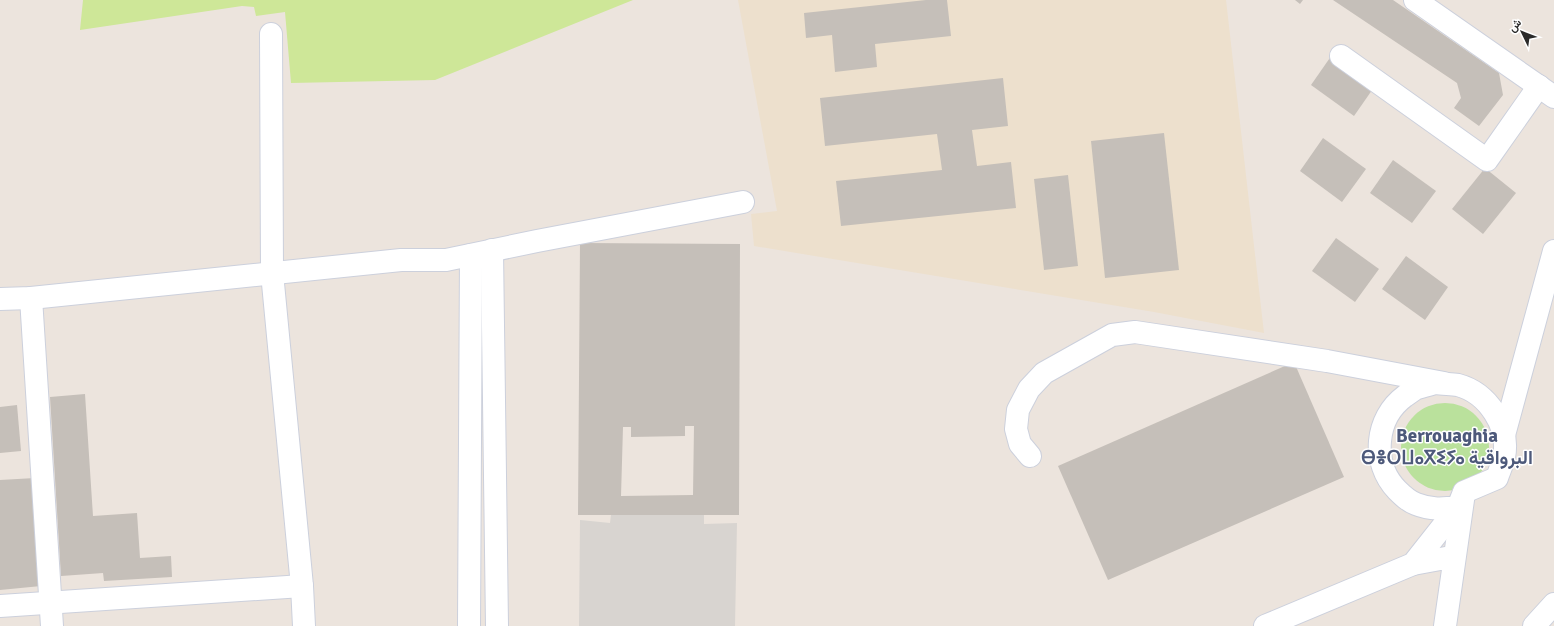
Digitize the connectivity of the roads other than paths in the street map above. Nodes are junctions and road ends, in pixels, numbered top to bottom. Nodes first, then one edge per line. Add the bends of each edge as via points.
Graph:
1 (1415, 0) edge
2 (271, 34) dead end
3 (1341, 56) dead end
4 (1546, 92) edge
5 (743, 202) dead end
6 (492, 250) junction
7 (1554, 251) edge
8 (471, 255) junction
9 (272, 273) junction
10 (31, 298) junction
11 (0, 299) edge
12 (1458, 385) junction
13 (1504, 435) junction
14 (1030, 456) dead end
15 (1461, 500) junction
16 (1413, 564) junction
17 (1453, 568) junction
18 (302, 586) junction
19 (51, 603) junction
20 (1554, 604) edge
21 (0, 606) edge
22 (52, 626) edge
23 (304, 626) edge
24 (469, 626) edge
25 (497, 626) edge
26 (1265, 626) edge
27 (1445, 626) edge
28 (1534, 626) edge

1 - 4 street
2 - 9 street
3 - 4 street via 1487,160
5 - 6 street
6 - 8 street
6 - 25 street
7 - 13 street
8 - 9 street via 446,260 401,260
8 - 24 street
9 - 10 street
9 - 18 street
10 - 11 street
10 - 19 street
12 - 13 street via 1478,394 1497,415
12 - 14 street via 1134,332 1112,335 1044,373 1029,389 1018,410 1016,429 1020,444
12 - 15 street via 1436,383 1415,389 1397,402 1385,419 1379,440 1384,469 1390,482 1405,498 1415,504 1437,510
13 - 15 street via 1504,457 1497,478
15 - 16 street
15 - 17 street
16 - 17 street via 1451,557
16 - 26 street
17 - 27 street
18 - 19 street
18 - 23 street
19 - 21 street
19 - 22 street
20 - 28 street

